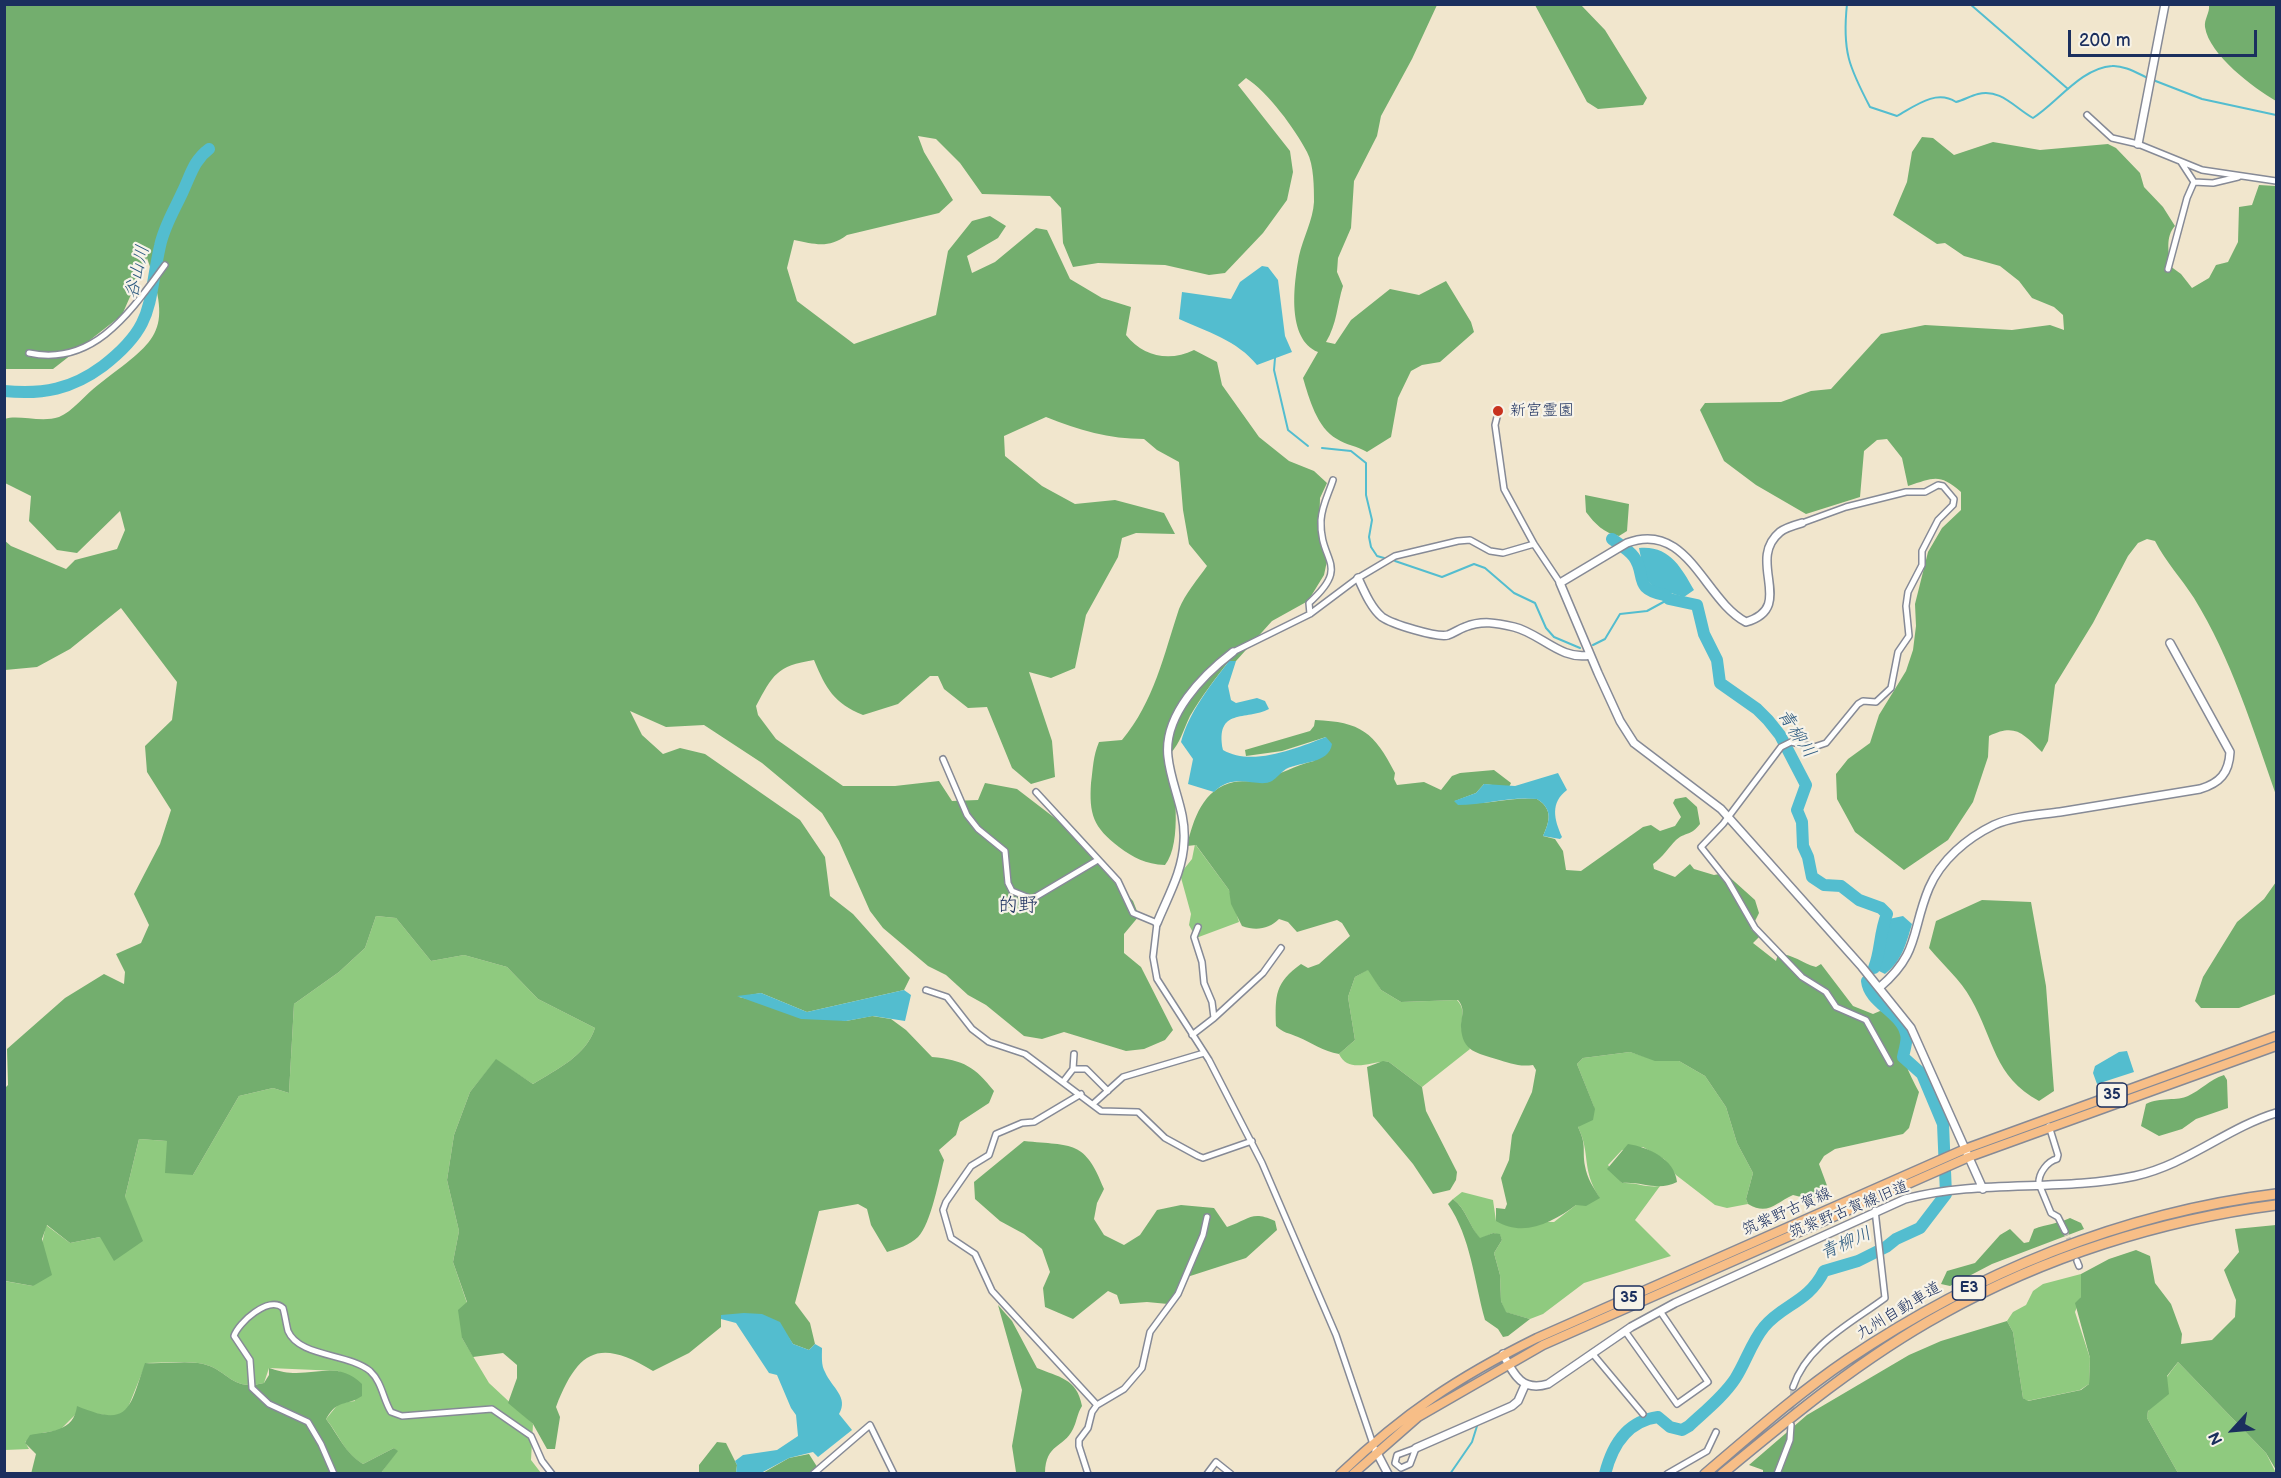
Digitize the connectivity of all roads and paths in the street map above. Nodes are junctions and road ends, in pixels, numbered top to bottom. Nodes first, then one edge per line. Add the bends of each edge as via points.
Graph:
1 (2165, 4) edge
2 (2086, 116) dead end
3 (2138, 144) junction
4 (2180, 160) junction
5 (2243, 176) junction
6 (2277, 181) edge
7 (2194, 182) junction
8 (165, 265) dead end
9 (2168, 269) dead end
10 (29, 353) dead end
11 (1499, 409) dead end
12 (1333, 480) dead end
13 (1802, 523) joint
14 (1533, 544) junction
15 (1358, 578) junction
16 (1560, 583) junction
17 (1310, 614) junction
18 (2170, 643) dead end
19 (1233, 652) joint
20 (1590, 655) junction
21 (943, 759) dead end
22 (1035, 792) dead end
23 (1728, 817) junction
24 (1096, 861) junction
25 (1157, 923) junction
26 (1198, 927) dead end
27 (1281, 948) dead end
28 (1880, 987) junction
29 (926, 990) dead end
30 (1214, 1018) junction
31 (1192, 1035) junction
32 (2277, 1036) edge
33 (2277, 1046) edge
34 (1204, 1053) junction
35 (1074, 1054) dead end
36 (1890, 1063) dead end
37 (1073, 1069) junction
38 (1063, 1082) junction
39 (1108, 1091) junction
40 (1081, 1094) junction
41 (1093, 1104) junction
42 (2277, 1113) edge
43 (2049, 1126) junction
44 (1252, 1141) junction
45 (1967, 1153) junction
46 (1940, 1165) junction
47 (2039, 1184) junction
48 (1983, 1189) junction
49 (2277, 1194) edge
50 (2277, 1205) edge
51 (1875, 1210) junction
52 (1207, 1217) dead end
53 (2065, 1231) tunnel mouth
54 (1660, 1311) junction
55 (1625, 1331) junction
56 (1592, 1353) junction
57 (1503, 1354) junction
58 (1508, 1363) junction
59 (1525, 1385) junction
60 (1793, 1387) tunnel mouth
61 (1097, 1406) junction
62 (1643, 1414) dead end
63 (1791, 1425) tunnel mouth
64 (1716, 1432) dead end
65 (1374, 1447) junction
66 (1416, 1448) dead end
67 (334, 1473) edge
68 (552, 1473) edge
69 (813, 1473) edge
70 (894, 1473) edge
71 (1088, 1473) edge
72 (1207, 1473) edge
73 (1231, 1473) edge
74 (1341, 1473) edge
75 (1353, 1473) edge
76 (1388, 1473) edge
77 (1667, 1473) edge
78 (1705, 1473) edge
79 (1722, 1473) edge
80 (1777, 1473) edge

1 - 3 street
2 - 3 street via 2112,138
3 - 4 street
4 - 5 street via 2202,170
4 - 7 street
5 - 6 street
5 - 7 street via 2213,183
7 - 9 street
8 - 10 street via 121,322 92,344 55,356
11 - 14 street via 1495,425 1504,489
12 - 17 street via 1321,521 1332,571 1326,587 1309,603
13 - 16 street via 1781,531 1773,541 1766,556 1771,595 1768,610 1746,622 1721,603 1694,564 1675,548 1654,540 1627,543
13 - 23 street via 1846,507 1905,492 1925,492 1938,485 1954,499 1922,551 1922,565 1907,599 1909,636 1898,652 1891,688 1876,702 1858,704 1826,743 1814,747 1796,741 1784,745
14 - 15 street via 1503,553 1470,540 1458,541 1395,556
14 - 16 street
15 - 17 street
15 - 20 street via 1373,606 1393,622 1448,635 1479,622 1491,622 1532,633 1560,651
16 - 20 street
17 - 19 street
18 - 28 street via 2230,752 2224,776 2200,789 2014,819 1979,833 1939,871 1929,888 1903,966
19 - 25 street via 1216,665 1170,728 1168,758 1183,816 1184,843 1177,879
20 - 23 street via 1620,722 1634,743
21 - 24 street via 967,815 1005,850 1012,891 1032,899
22 - 24 street via 1067,823
23 - 28 street
23 - 36 street via 1701,847 1708,858 1728,881 1755,928 1802,977 1826,992 1836,1007 1866,1020
24 - 25 street via 1118,880 1133,913
25 - 31 street via 1153,957 1157,979
26 - 30 street via 1194,937
27 - 30 street via 1263,973
28 - 45 street via 1911,1028
29 - 38 street via 947,997 972,1029 989,1042 1025,1054
30 - 31 street
31 - 34 street
32 - 45 main road, 筑紫野古賀線 / 35
33 - 43 main road, 筑紫野古賀線 / 35
34 - 39 street via 1131,1073
34 - 44 street
35 - 37 street
37 - 38 street
37 - 39 street via 1090,1071
38 - 40 street
39 - 41 street
40 - 41 street
40 - 61 street via 1034,1122 996,1134 989,1155 971,1166 943,1210 951,1238 975,1254 992,1291
41 - 44 street via 1101,1111 1138,1112 1165,1138 1203,1158
42 - 47 street, 筑紫野古賀線旧道 via 2144,1173 2119,1179
43 - 45 main road, 筑紫野古賀線 / 35
43 - 47 street via 2058,1155 2048,1164
44 - 65 street via 1336,1335
45 - 46 main road, 筑紫野古賀線 / 35
45 - 48 street
46 - 57 main road, 筑紫野古賀線 / 35
46 - 58 main road, 筑紫野古賀線 / 35
47 - 48 street, 筑紫野古賀線旧道
47 - 53 street via 2051,1213 2058,1217
48 - 51 street, 筑紫野古賀線旧道 via 1941,1192
49 - 78 highway, 九州自動車道 / E3 via 2210,1205 2102,1233 1989,1278 1846,1360
50 - 79 highway, 九州自動車道 / E3 via 2159,1228 2069,1256 1996,1287 1942,1314 1846,1375
51 - 54 street, 筑紫野古賀線旧道
51 - 60 street via 1884,1298 1810,1354
52 - 61 street via 1178,1294 1150,1332 1142,1368 1124,1389
54 - 55 street, 筑紫野古賀線旧道
54 - 55 street via 1707,1382 1677,1404
55 - 56 street, 筑紫野古賀線旧道
56 - 59 street, 筑紫野古賀線旧道 via 1548,1384
56 - 62 street
57 - 58 street
57 - 65 main road, 筑紫野古賀線 / 35 via 1414,1408
58 - 59 street via 1516,1379
58 - 65 main road, 筑紫野古賀線 / 35
59 - 66 street via 1512,1406
61 - 71 street via 1079,1440
63 - 80 street via 1790,1440
64 - 77 street via 1707,1451
65 - 74 main road, 筑紫野古賀線 / 35
65 - 75 main road, 筑紫野古賀線 / 35
65 - 76 street
67 - 68 street via 308,1422 269,1404 252,1388 250,1360 234,1336 265,1305 280,1305 288,1331 298,1345 346,1359 371,1373 392,1412 402,1416 492,1410 531,1436
69 - 70 street via 870,1425
72 - 73 street via 1216,1462

